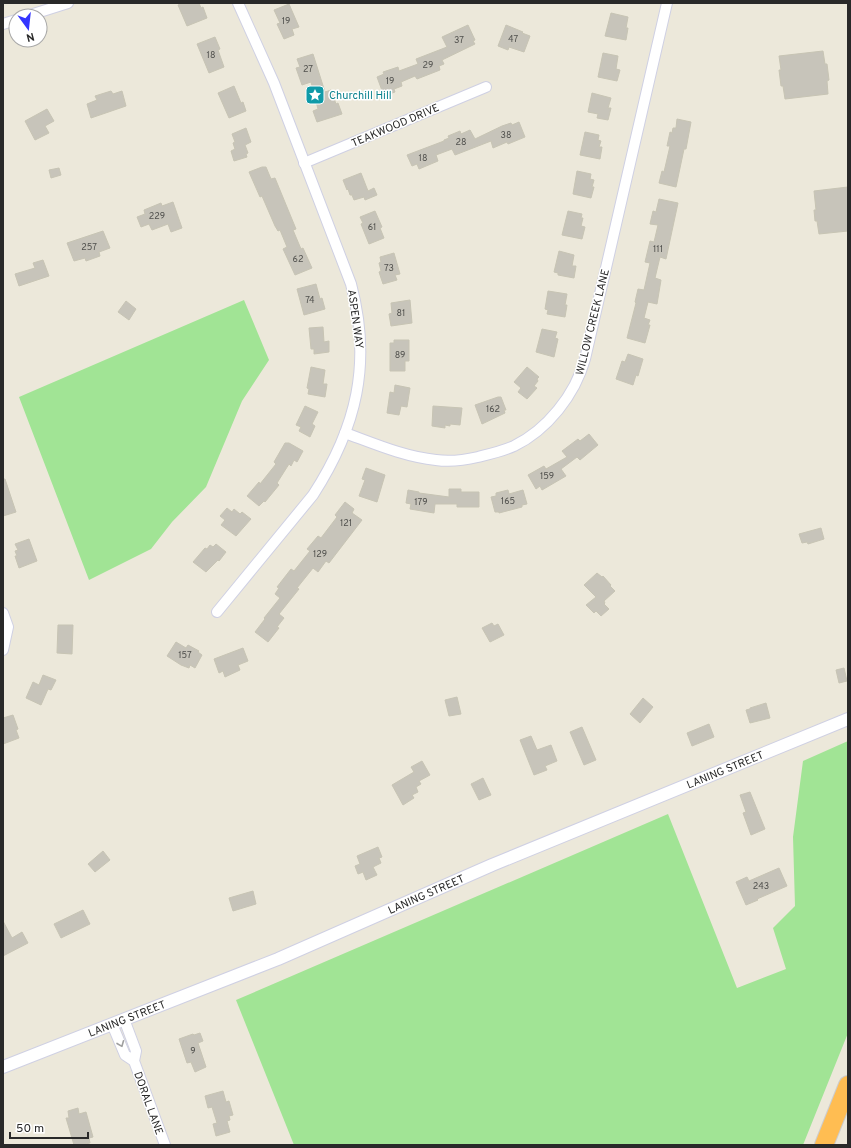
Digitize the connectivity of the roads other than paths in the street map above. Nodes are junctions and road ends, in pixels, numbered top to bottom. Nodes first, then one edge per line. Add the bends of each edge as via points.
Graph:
1 (68, 3) edge
2 (238, 3) edge
3 (667, 3) edge
4 (48, 9) edge
5 (486, 87) dead end
6 (304, 163) junction
7 (345, 434) junction
8 (217, 612) dead end
9 (3, 613) edge
10 (3, 650) edge
11 (848, 719) edge
12 (124, 1019) junction
13 (112, 1024) junction
14 (134, 1061) junction
15 (3, 1067) edge
16 (848, 1078) edge
17 (848, 1085) edge
18 (827, 1139) edge
19 (165, 1145) edge

1 - 4 street
2 - 6 street, ASPEN WAY via 274,83
3 - 7 street, WILLOW CREEK LANE via 585,359 578,380 565,401 544,424 524,440 504,450 468,459 423,459
5 - 6 street, TEAKWOOD DRIVE
6 - 7 street, ASPEN WAY via 351,284 357,312 361,349 360,371 355,404
7 - 8 street, ASPEN WAY via 334,459 313,494
9 - 10 street via 8,627
11 - 12 street, LANING STREET via 492,865 278,959
12 - 13 street, LANING STREET
12 - 14 street, DORAL LANE via 136,1051
13 -> 14 street, DORAL LANE via 125,1055
13 - 15 street, LANING STREET
14 - 19 street, DORAL LANE
16 - 18 highway
17 - 18 highway

